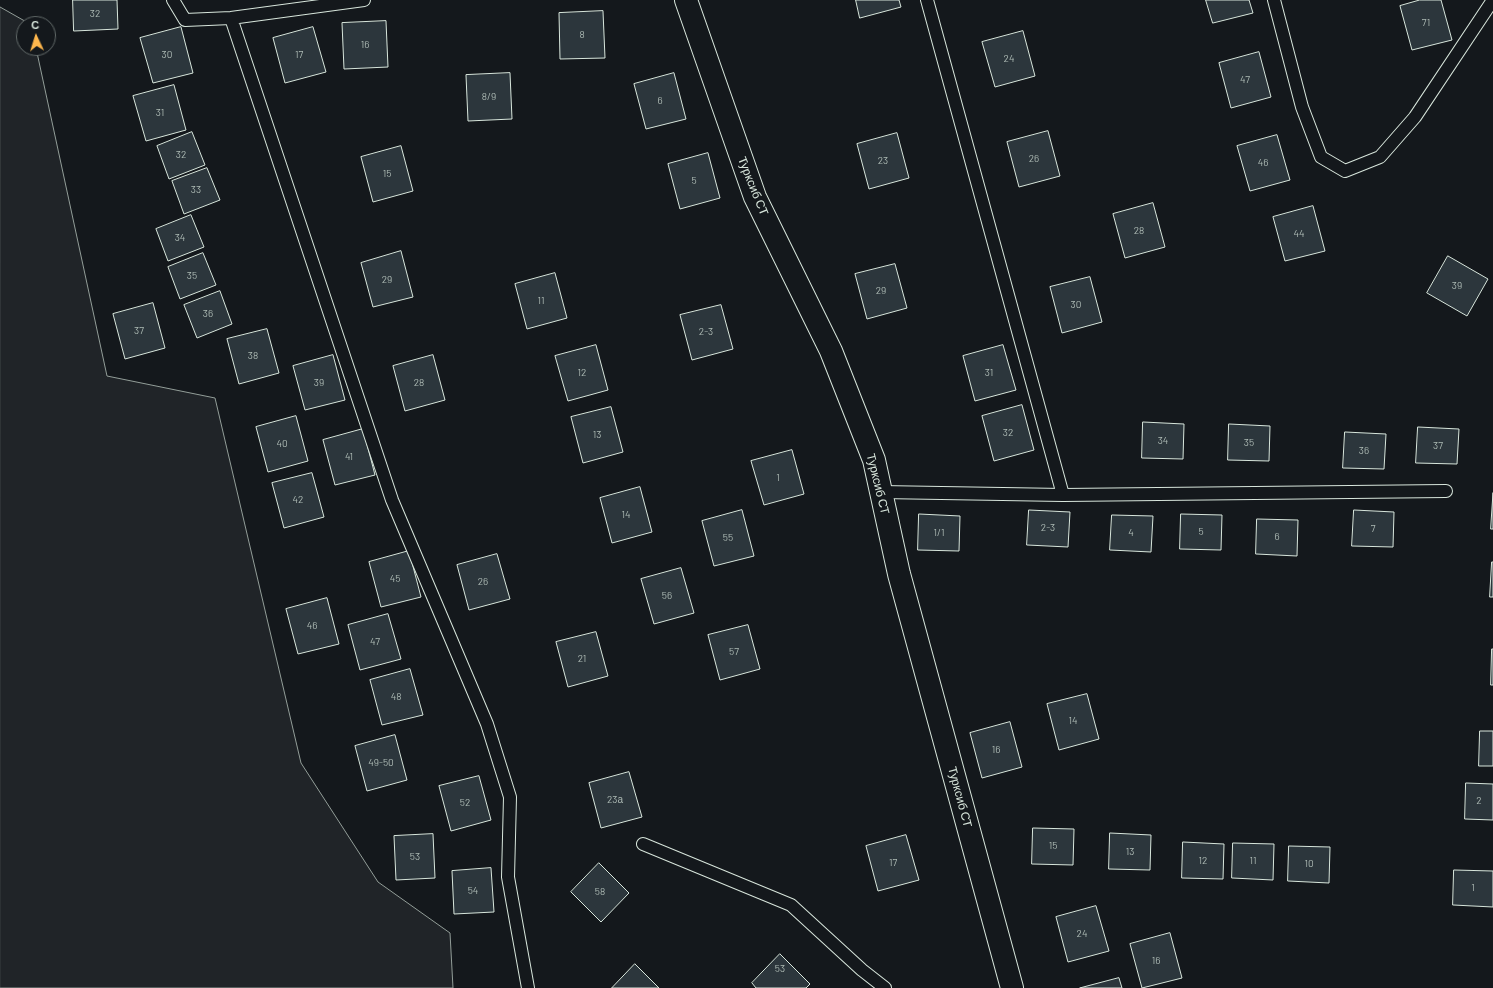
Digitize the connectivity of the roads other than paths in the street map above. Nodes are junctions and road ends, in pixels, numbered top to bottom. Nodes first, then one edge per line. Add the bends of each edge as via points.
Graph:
1 (173, 0) edge
2 (364, 0) edge
3 (686, 0) edge
4 (927, 0) edge
5 (1274, 0) edge
6 (1492, 0) edge
7 (231, 18) junction
8 (1446, 491) dead end
9 (881, 492) junction
10 (1063, 495) junction
11 (643, 844) dead end
12 (528, 988) edge
13 (885, 988) edge
14 (1012, 988) edge

1 - 7 lane via 185,20
2 - 7 lane
3 - 9 street, Турксиб СТ via 755,196 831,351 874,460
4 - 10 lane
5 - 6 lane via 1302,107 1322,157 1345,171 1380,157 1415,117
7 - 12 lane via 392,500 487,724 510,797 508,877
8 - 10 lane
9 - 10 lane
9 - 14 street, Турксиб СТ via 901,582
11 - 13 lane via 791,905

